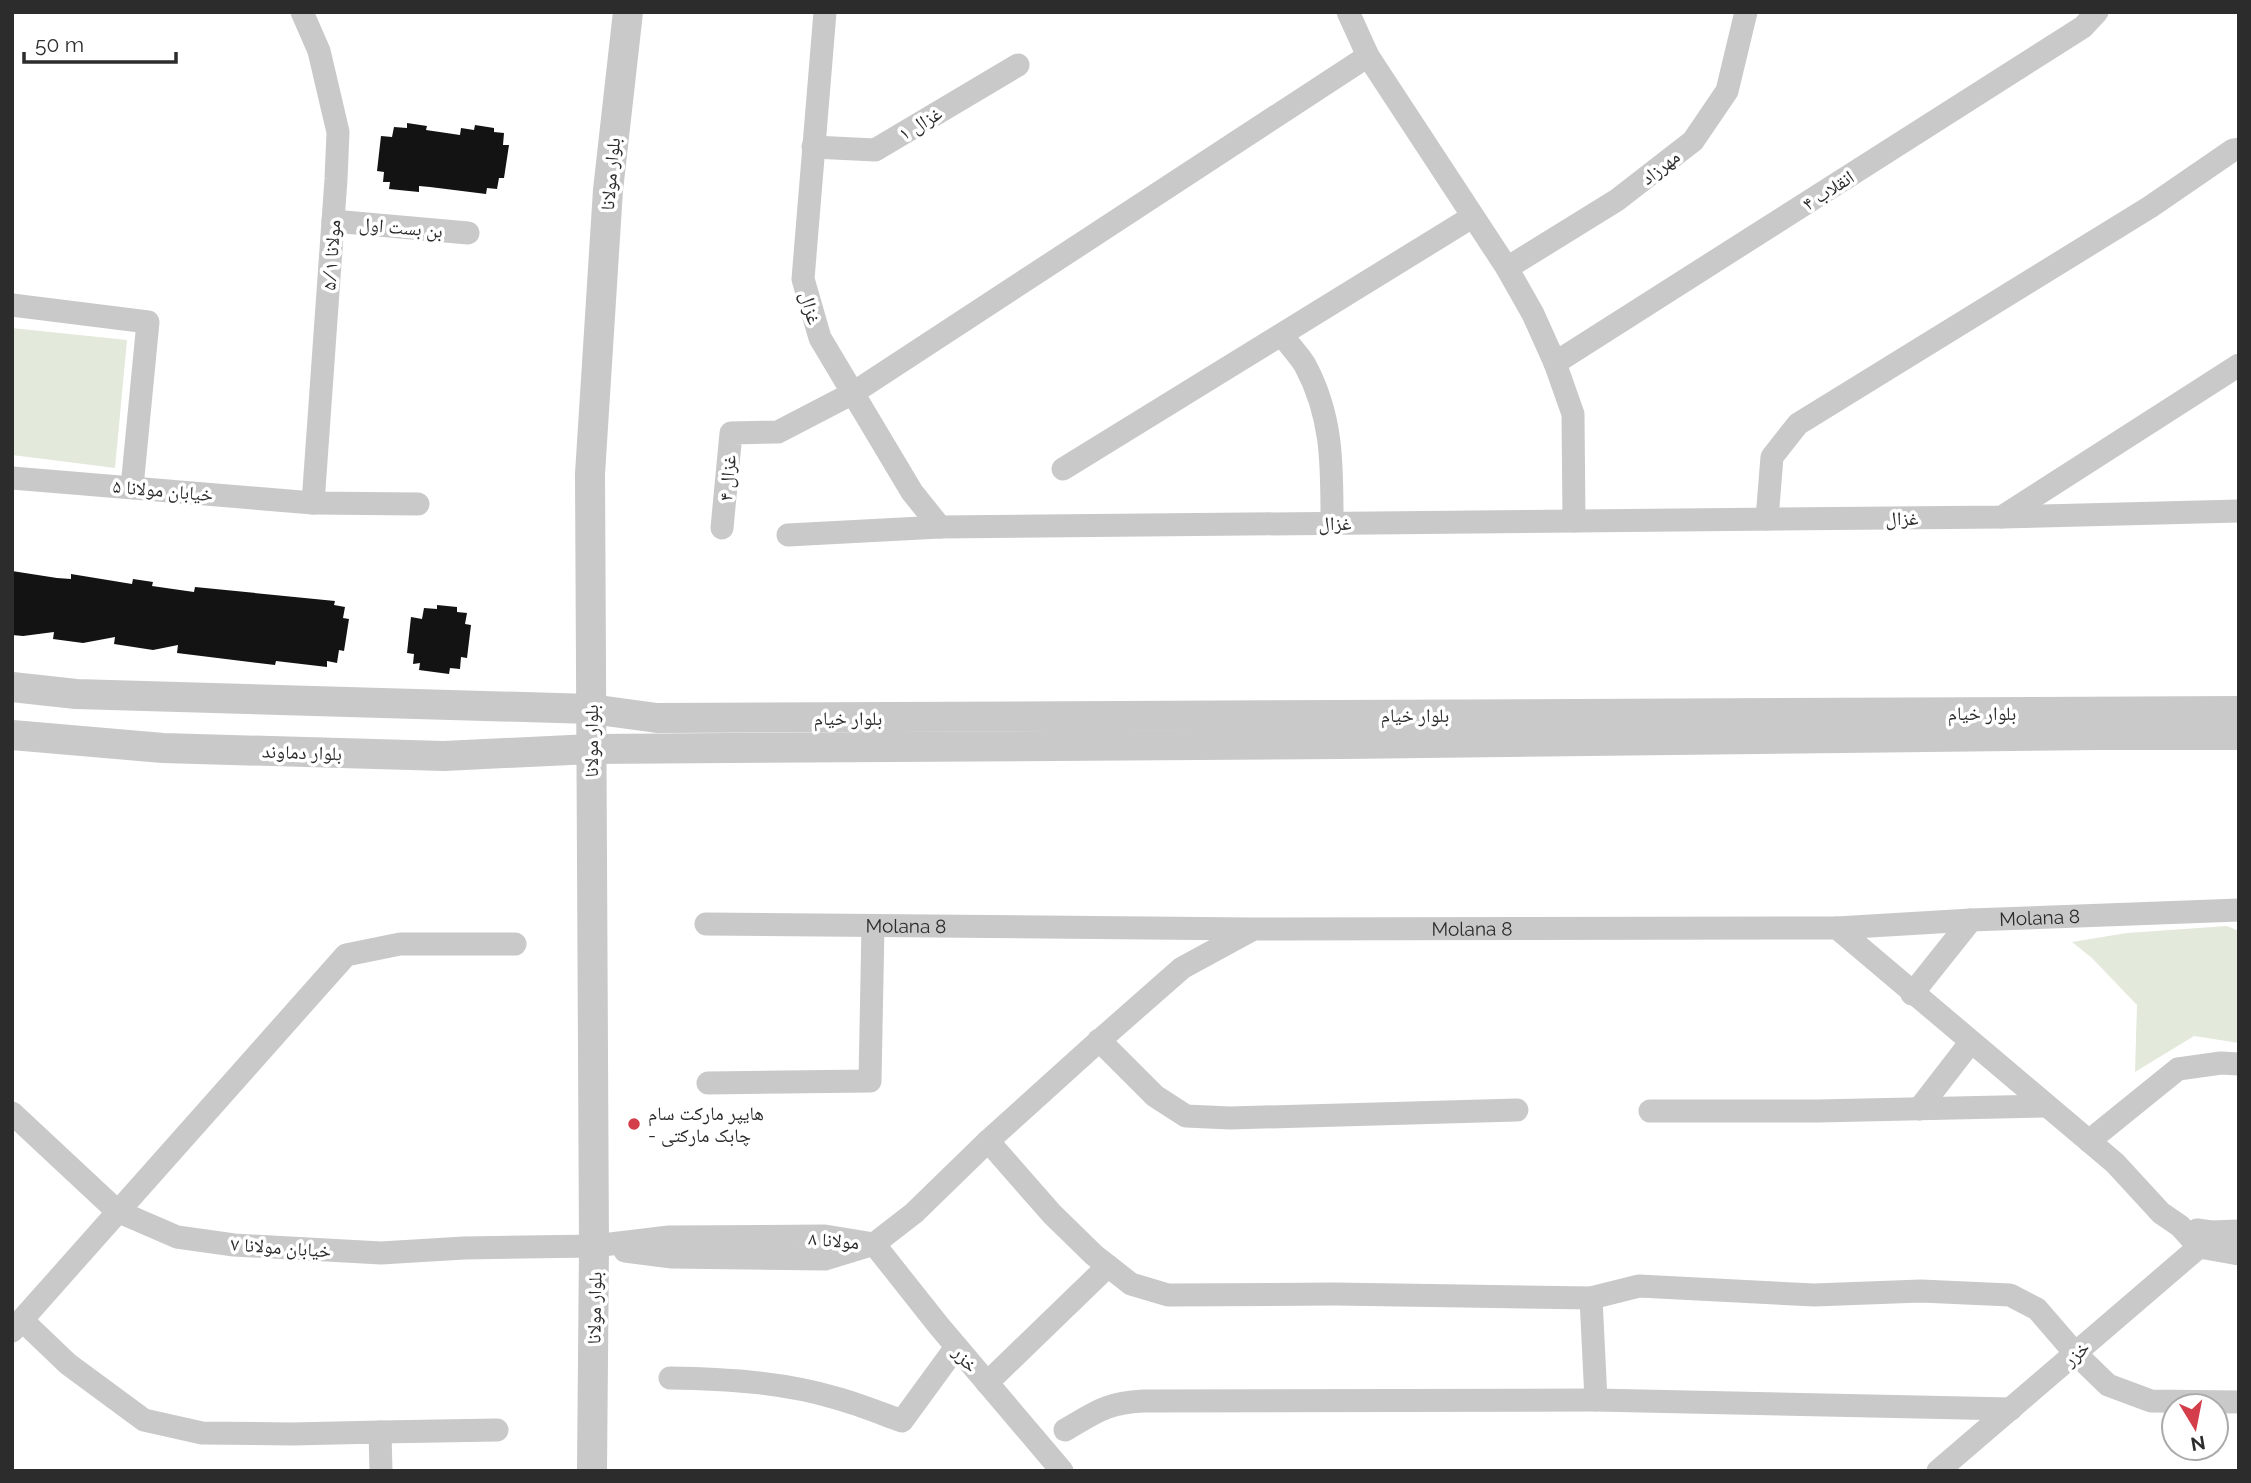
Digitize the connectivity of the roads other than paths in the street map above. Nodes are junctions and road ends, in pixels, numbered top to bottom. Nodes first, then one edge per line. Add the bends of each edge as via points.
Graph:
1 (302, 12) edge
2 (628, 12) edge
3 (825, 12) edge
4 (1348, 12) edge
5 (1745, 12) edge
6 (2097, 12) edge
7 (1368, 56) junction
8 (1018, 65) dead end
9 (813, 147) junction
10 (2239, 149) edge
11 (1472, 217) junction
12 (333, 221) junction
13 (468, 233) dead end
14 (1507, 268) junction
15 (12, 306) edge
16 (1282, 335) junction
17 (1555, 363) junction
18 (2239, 365) edge
19 (853, 393) junction
20 (1063, 469) dead end
21 (12, 478) edge
22 (132, 487) junction
23 (313, 503) junction
24 (418, 503) dead end
25 (2239, 511) edge
26 (2002, 517) junction
27 (1768, 519) junction
28 (1574, 521) junction
29 (1332, 523) junction
30 (940, 527) junction
31 (722, 528) dead end
32 (788, 535) dead end
33 (12, 687) edge
34 (591, 709) junction
35 (2239, 711) edge
36 (12, 735) edge
37 (2239, 735) edge
38 (592, 749) junction
39 (2239, 910) edge
40 (1971, 920) junction
41 (706, 924) dead end
42 (873, 926) junction
43 (1836, 928) junction
44 (1252, 929) junction
45 (515, 944) dead end
46 (1912, 994) junction
47 (1099, 1040) junction
48 (1970, 1043) junction
49 (2239, 1064) edge
50 (708, 1083) dead end
51 (2046, 1106) junction
52 (1920, 1109) junction
53 (1517, 1110) dead end
54 (1650, 1111) dead end
55 (12, 1113) edge
56 (988, 1141) junction
57 (2089, 1141) junction
58 (117, 1211) junction
59 (2239, 1231) edge
60 (2205, 1240) junction
61 (874, 1244) junction
62 (594, 1246) junction
63 (2239, 1254) edge
64 (1108, 1266) junction
65 (1591, 1298) junction
66 (17, 1325) edge
67 (956, 1346) junction
68 (2075, 1353) junction
69 (670, 1378) dead end
70 (988, 1384) junction
71 (1596, 1399) junction
72 (2239, 1402) edge
73 (2011, 1409) junction
74 (497, 1430) dead end
75 (1065, 1430) dead end
76 (380, 1432) junction
77 (381, 1471) edge
78 (592, 1471) edge
79 (1062, 1471) edge
80 (1938, 1471) edge

1 - 12 street, مولانا ۵/۱ via 319,51 338,132
2 - 34 street, بلوار مولانا via 608,190 591,460
3 - 9 street, غزال
4 - 7 street
5 - 14 street, مهرزاد via 1727,91 1693,141 1617,200
6 - 17 street, انقلاب ۴ via 2083,27
7 - 11 street
7 - 19 street
8 - 9 street, غزال ۱ via 875,149
9 - 19 street, غزال via 803,279 820,338
10 - 27 street via 1798,424 1772,457
11 - 14 street
11 - 16 street
12 - 13 street, بن بست اول
12 - 23 street, مولانا ۵/۱
14 - 17 street
15 - 22 street via 148,322
16 - 20 street
16 - 29 street via 1304,364 1325,411 1332,464
17 - 28 street via 1573,414
18 - 26 street
19 - 30 street, غزال via 912,492
19 - 31 street, غزال ۴ via 778,432 731,433
21 - 22 street, خیابان مولانا ۵
22 - 23 street, خیابان مولانا ۵
23 - 24 street, خیابان مولانا ۵
25 - 26 street, غزال
26 - 27 street, غزال
27 - 28 street, غزال
28 - 29 street, غزال
29 - 30 street, غزال
30 - 32 street
33 - 34 street via 76,694
34 - 35 street, بلوار خیام via 657,718
34 - 38 street, بلوار مولانا
36 - 38 street, بلوار دماوند via 163,748 444,756
37 - 38 street, بلوار خیام
38 - 62 street, بلوار مولانا
39 - 40 street, Molana 8
40 - 43 street, Molana 8
40 - 46 street
41 - 42 street, Molana 8
42 - 44 street, Molana 8
42 - 50 street via 870,1082
43 - 44 street, Molana 8
43 - 46 street
44 - 47 street via 1182,968
45 - 58 street via 400,944 346,955
46 - 48 street
47 - 53 street via 1155,1096 1186,1115 1230,1118
47 - 56 street
48 - 51 street
48 - 52 street
49 - 57 street via 2178,1069
51 - 52 street
51 - 57 street
52 - 54 street
55 - 58 street, خیابان مولانا ۷
56 - 61 street via 914,1213
56 - 64 street via 1052,1214
57 - 60 street via 2161,1213
58 - 62 street, خیابان مولانا ۷ via 177,1237 234,1245 381,1253
58 - 66 street
59 - 60 street
60 - 63 street
60 - 68 street, خزر
61 - 62 street, مولانا ۸ via 825,1236 669,1237
61 - 67 street, خزر
62 - 78 street, بلوار مولانا
64 - 65 street via 1131,1284 1168,1295
64 - 70 street
65 - 68 street via 1639,1286 1814,1295 1922,1291 2010,1295 2037,1309
65 - 71 street
66 - 76 street via 144,1420 202,1433
67 - 69 street via 902,1421 790,1388
67 - 70 street, خزر
68 - 72 street via 2108,1385 2151,1401
68 - 73 street, خزر
70 - 79 street, خزر
71 - 73 street
71 - 75 street via 1119,1402
73 - 80 street, خزر
74 - 76 street
76 - 77 street

